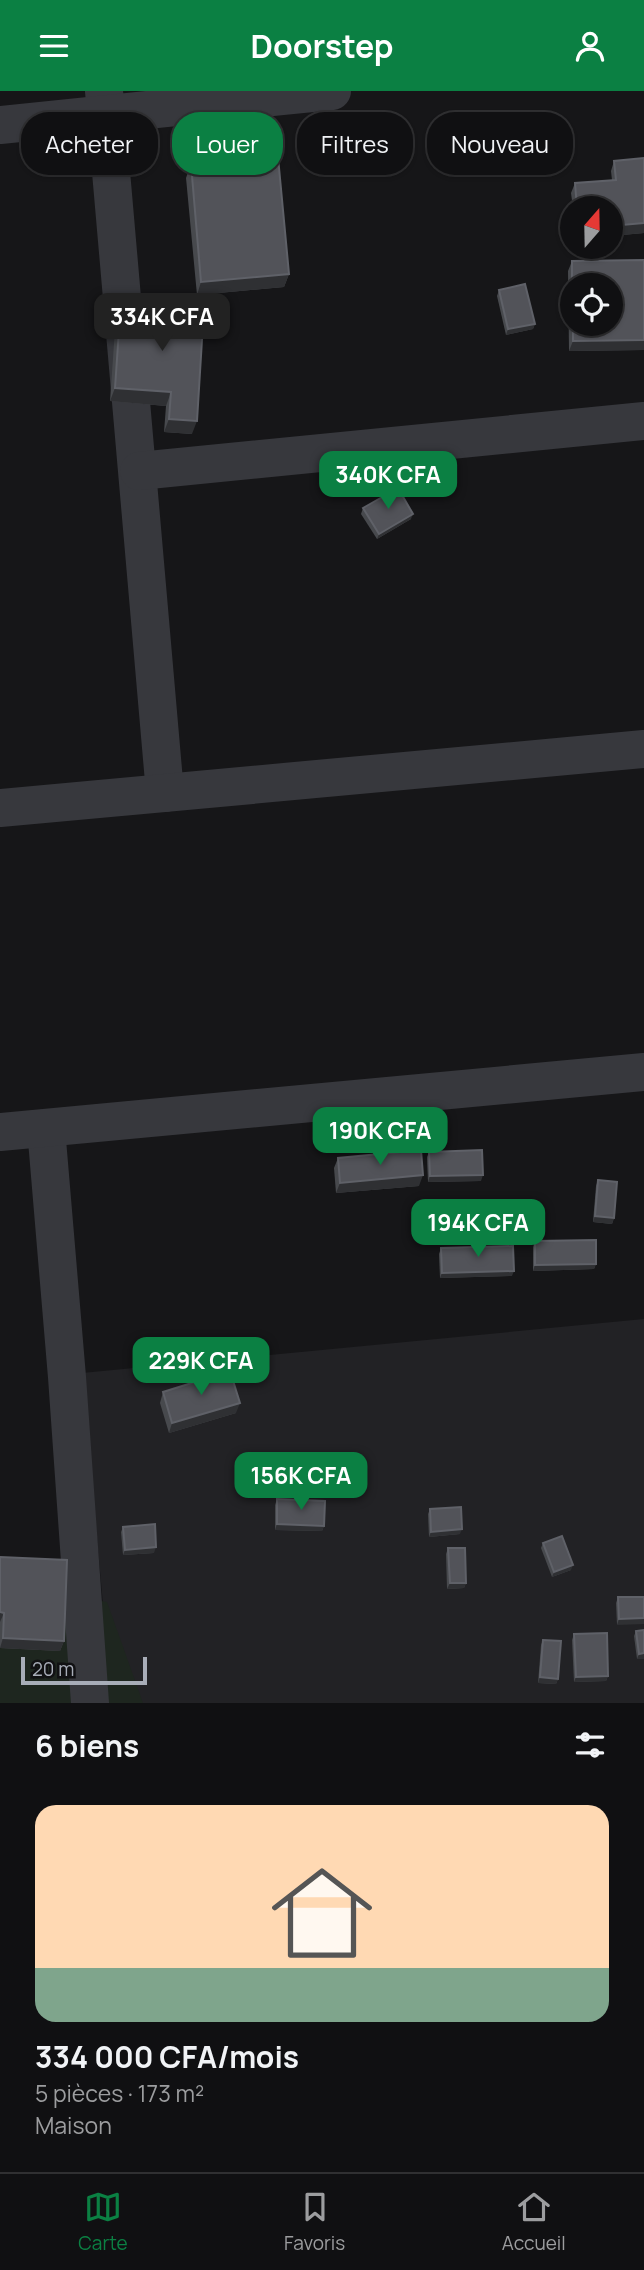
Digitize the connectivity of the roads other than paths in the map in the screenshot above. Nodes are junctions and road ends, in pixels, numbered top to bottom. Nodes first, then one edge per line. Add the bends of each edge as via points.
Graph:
1 (332, 91) edge
2 (105, 102) edge
3 (0, 125) edge
4 (644, 421) edge
5 (139, 471) junction
6 (644, 749) edge
7 (165, 793) junction
8 (0, 808) edge
9 (644, 1072) edge
10 (46, 1128) junction
11 (0, 1132) edge
12 (90, 1703) edge

1 - 2 street
2 - 3 street
2 - 5 street
4 - 5 street
5 - 7 street
6 - 7 street
7 - 8 street
9 - 10 street
10 - 11 street
10 - 12 street

